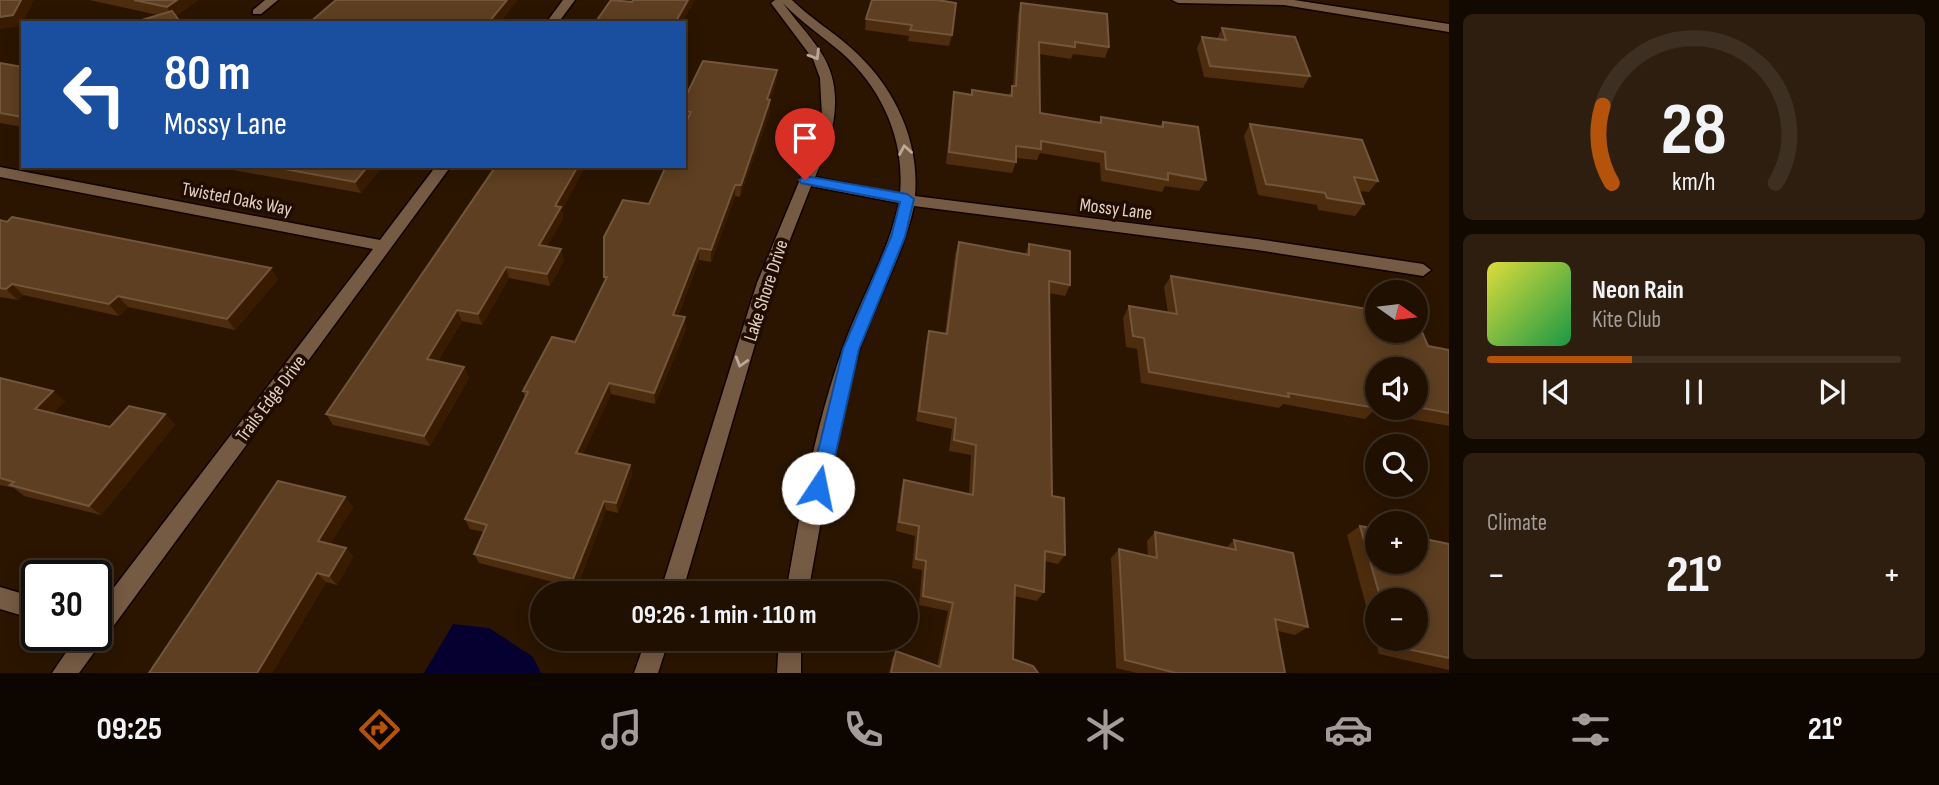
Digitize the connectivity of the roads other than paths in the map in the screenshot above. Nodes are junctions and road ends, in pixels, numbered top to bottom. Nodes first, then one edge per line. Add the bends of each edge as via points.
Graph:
1 (272, 0) edge
2 (569, 0) edge
3 (775, 0) edge
4 (786, 0) edge
5 (1178, 0) edge
6 (1278, 1) edge
7 (257, 12) dead end
8 (553, 21) edge
9 (1449, 28) edge
10 (443, 168) edge
11 (0, 172) edge
12 (805, 180) junction
13 (907, 199) junction
14 (385, 246) junction
15 (1423, 270) dead end
16 (675, 581) edge
17 (799, 581) edge
18 (0, 598) edge
19 (21, 604) edge
20 (112, 609) edge
21 (80, 651) edge
22 (653, 651) edge
23 (790, 651) edge
24 (64, 673) edge
25 (646, 673) edge
26 (789, 673) edge

1 - 7 street
2 - 8 street
3 -> 12 street, Lake Shore Drive via 819,60 828,86 826,130
13 -> 4 street via 909,177 902,135 886,98 848,51
5 - 6 street
6 - 9 street
10 - 14 street, Trails Edge Drive
11 - 14 street, Twisted Oaks Way
12 - 13 street, Mossy Lane
12 -> 16 street, Lake Shore Drive via 765,283
13 - 15 street, Mossy Lane
13 - 17 street via 898,237 865,312 839,390
14 - 20 street, Trails Edge Drive
18 - 19 street
21 - 24 street, Trails Edge Drive
22 - 25 street
23 - 26 street

